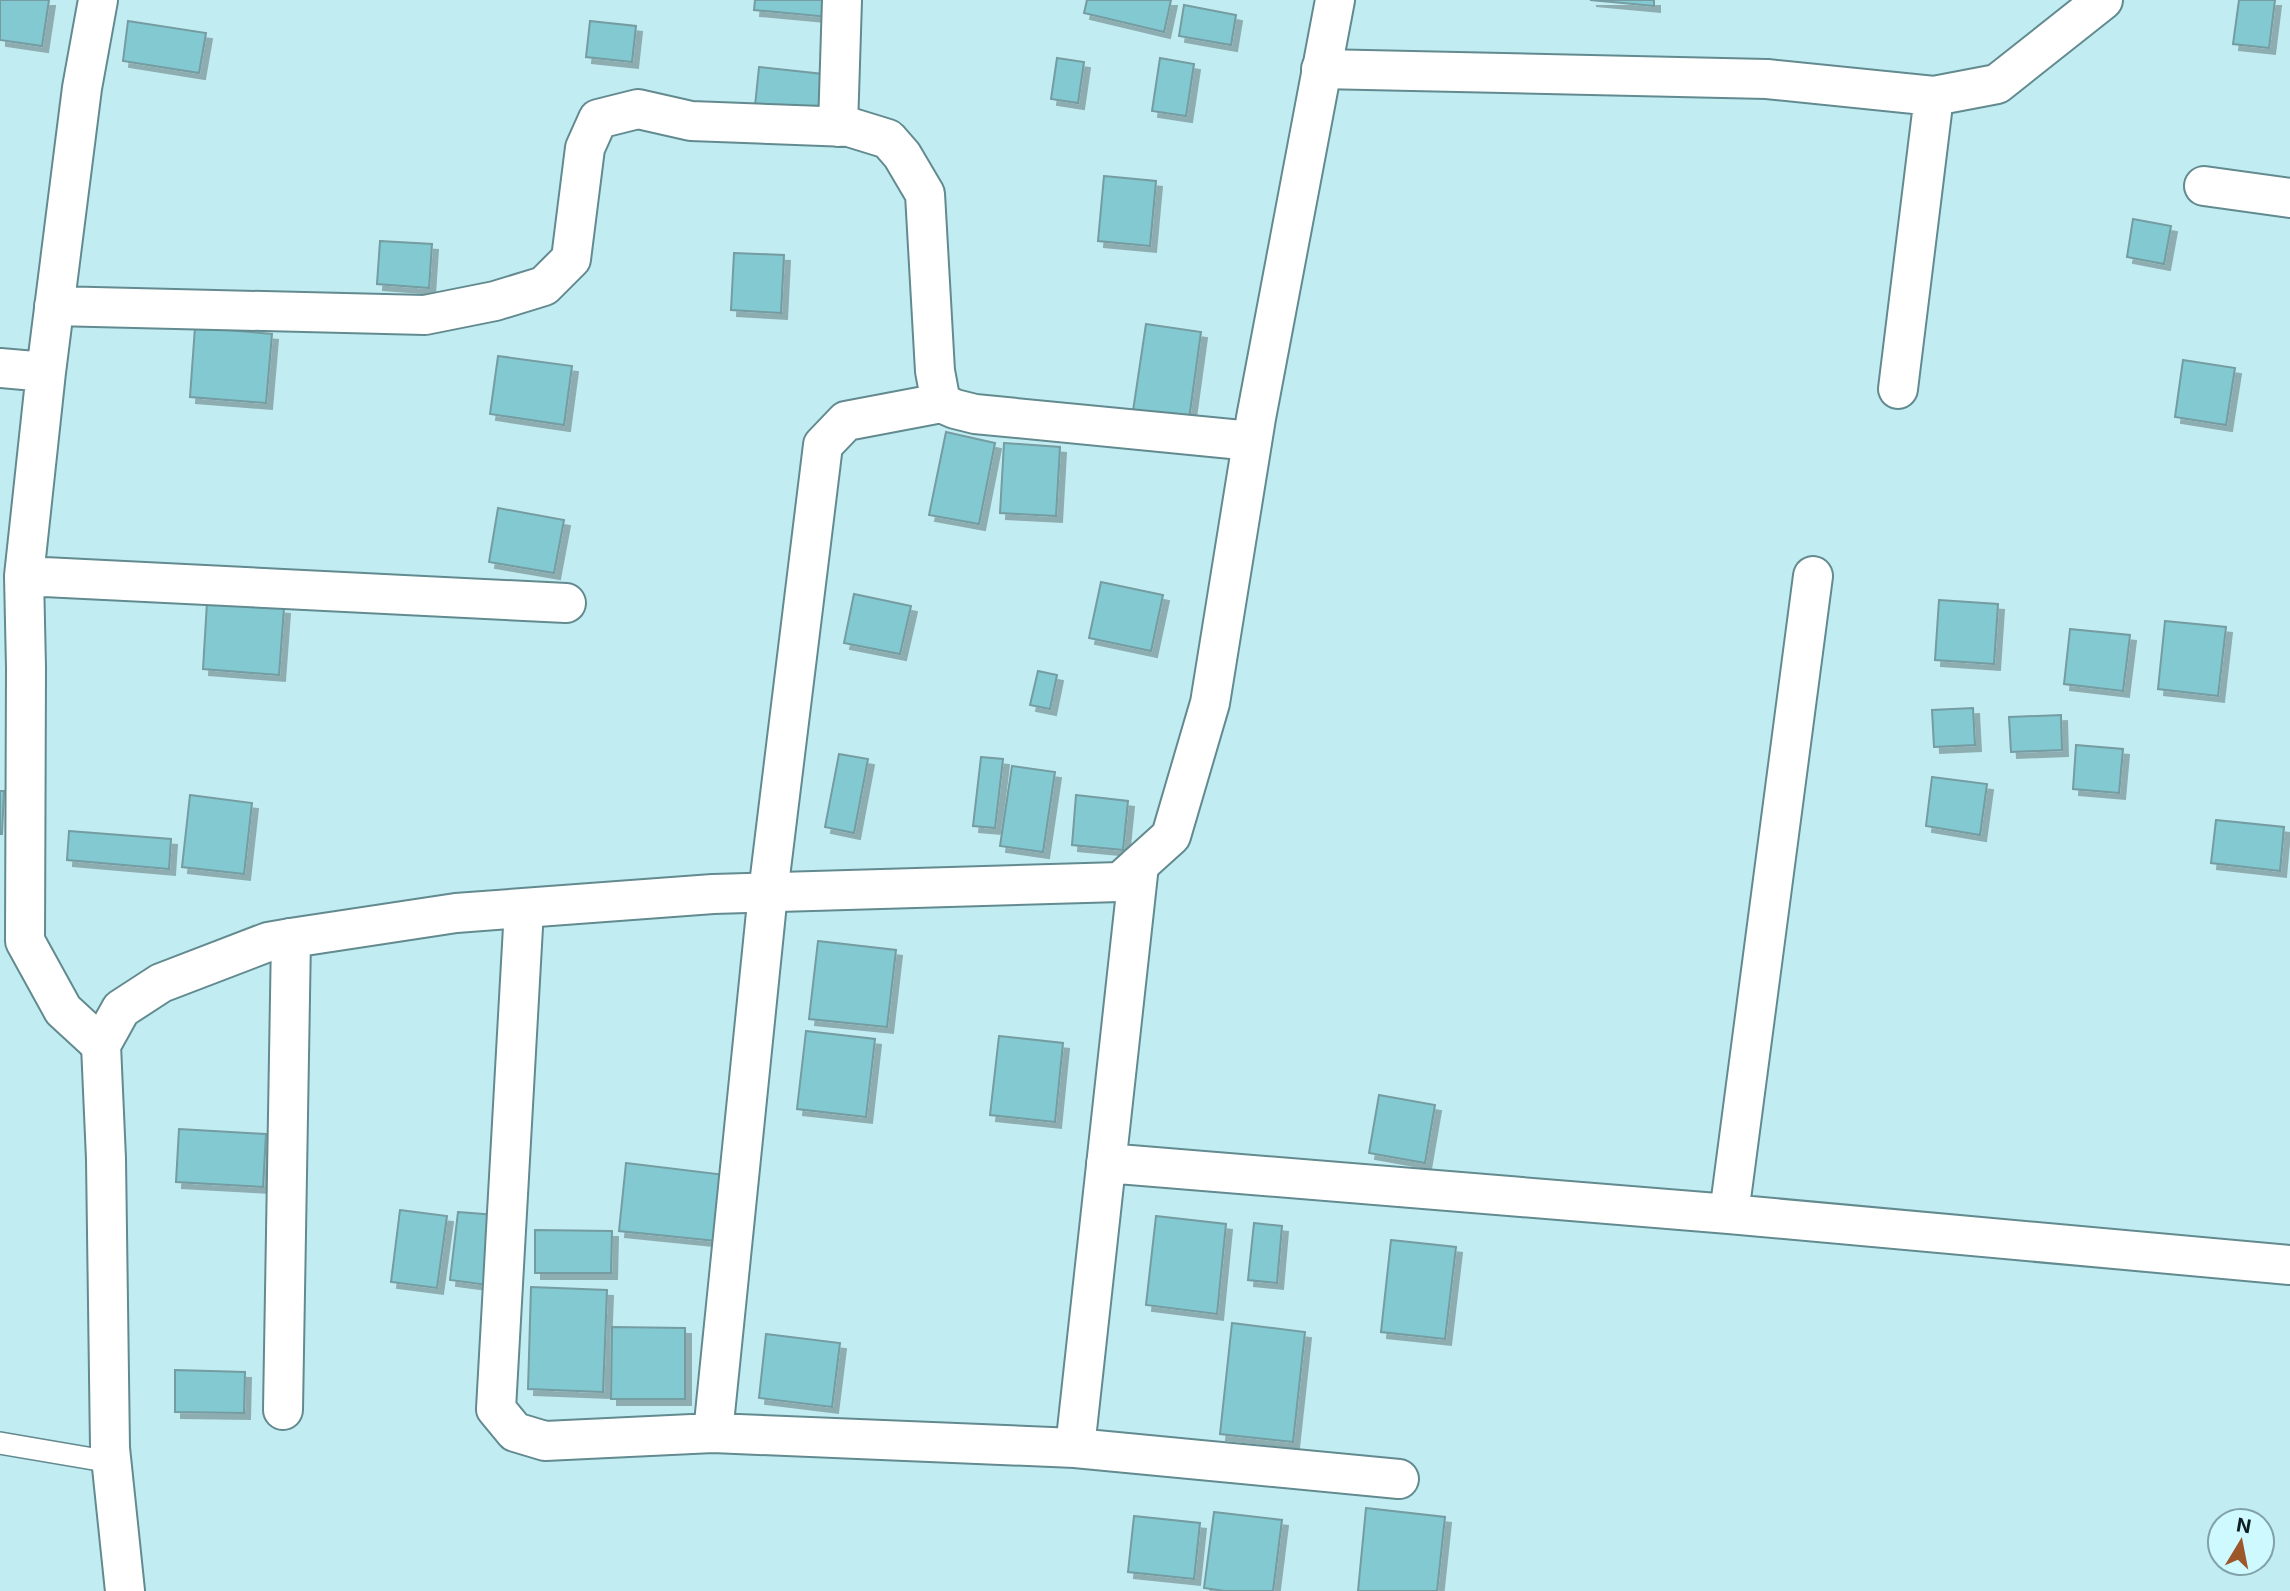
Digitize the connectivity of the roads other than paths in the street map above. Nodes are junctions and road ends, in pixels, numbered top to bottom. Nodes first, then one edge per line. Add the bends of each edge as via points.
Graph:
1 (98, 0) edge
2 (842, 0) edge
3 (1335, 0) edge
4 (2103, 0) edge
5 (1321, 69) junction
6 (1934, 96) junction
7 (838, 127) junction
8 (2204, 186) dead end
9 (2290, 198) edge
10 (54, 306) junction
11 (0, 368) edge
12 (46, 372) junction
13 (1898, 389) dead end
14 (941, 402) junction
15 (1252, 441) junction
16 (24, 576) junction
17 (1813, 576) dead end
18 (566, 603) dead end
19 (1139, 865) junction
20 (768, 893) junction
21 (524, 909) junction
22 (291, 938) junction
23 (101, 1045) junction
24 (1106, 1163) junction
25 (1729, 1214) junction
26 (2290, 1265) edge
27 (283, 1410) dead end
28 (713, 1433) junction
29 (0, 1443) edge
30 (1075, 1448) junction
31 (111, 1462) junction
32 (1399, 1479) dead end
33 (125, 1591) edge

1 - 10 street
2 - 7 street
3 - 5 street
4 - 6 street via 1997,85
5 - 6 street via 1766,79
5 - 15 street
6 - 13 street
7 - 10 street via 691,121 638,109 598,119 585,148 571,259 544,286 495,301 425,315
7 - 14 street via 888,139 925,194
8 - 9 street
10 - 12 street
11 - 12 street
12 - 16 street
14 - 15 street via 975,414
14 - 20 street via 846,421 823,445
15 - 19 street via 1210,703 1171,836
16 - 18 street
16 - 23 street via 26,941 63,1010
17 - 25 street
19 - 20 street via 1120,882
19 - 24 street
20 - 21 street
20 - 28 street
21 - 22 street via 456,913
21 - 28 street via 496,1409 515,1432 545,1441
22 - 23 street via 268,942 161,983 121,1009
22 - 27 street
23 - 31 street
24 - 25 street
24 - 30 street
25 - 26 street
28 - 30 street
29 - 31 lane
30 - 32 street
31 - 33 street

